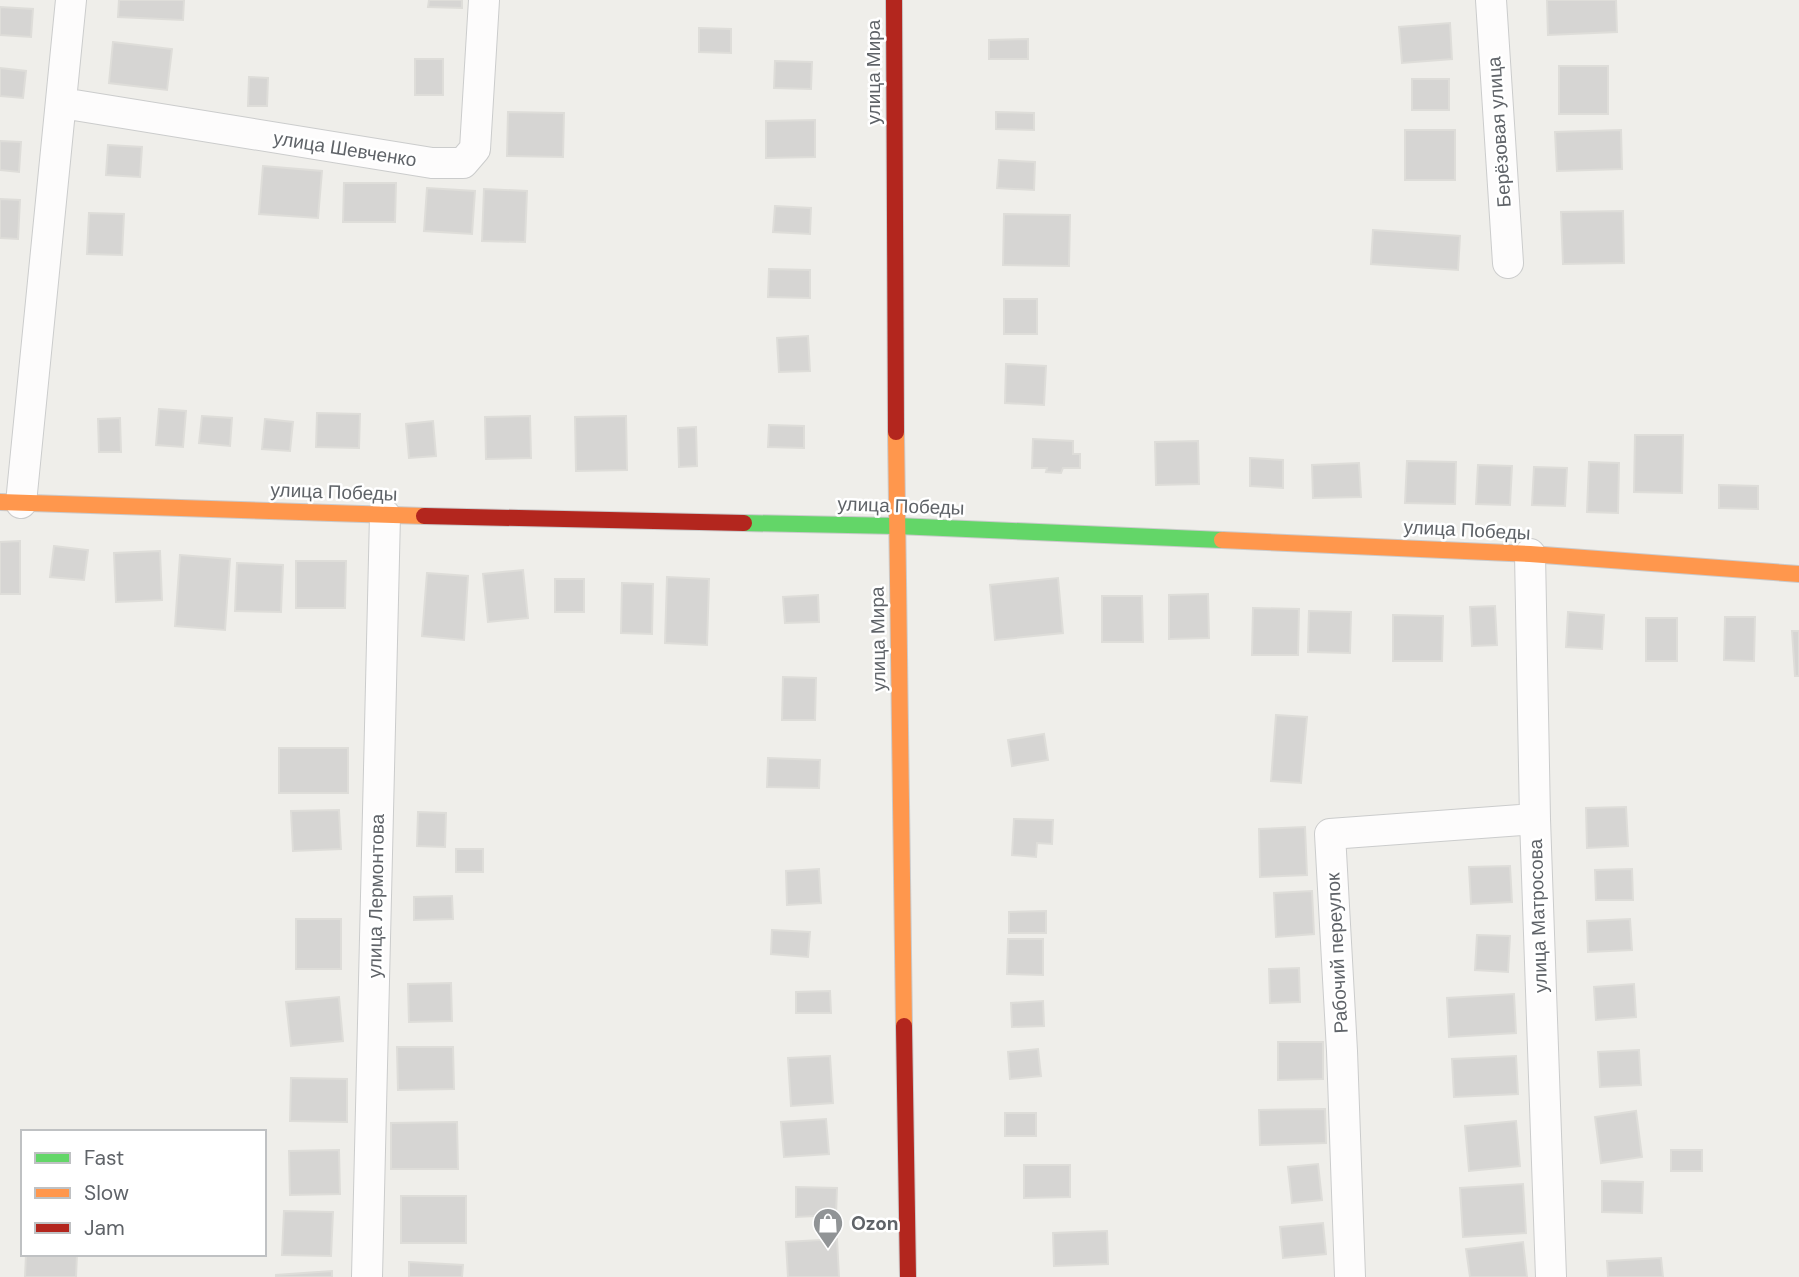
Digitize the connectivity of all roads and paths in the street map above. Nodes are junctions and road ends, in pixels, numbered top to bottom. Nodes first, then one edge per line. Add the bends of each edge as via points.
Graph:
1 (71, 0) edge
2 (484, 0) edge
3 (894, 0) edge
4 (1490, 0) edge
5 (62, 103) junction
6 (1508, 263) dead end
7 (10, 502) edge
8 (384, 515) junction
9 (897, 526) junction
10 (1530, 554) junction
11 (1799, 574) edge
12 (1535, 819) junction
13 (368, 1277) edge
14 (908, 1277) edge
15 (1350, 1277) edge
16 (1551, 1277) edge

1 - 5 street
2 - 5 street, улица Шевченко via 475,149 463,163 432,163
3 - 9 street, улица Мира
4 - 6 street, Берёзовая улица
5 - 7 street
7 - 8 street, улица Победы
8 - 9 street, улица Победы
8 - 13 street, улица Лермонтова
9 - 10 street, улица Победы
9 - 14 street, улица Мира
10 - 11 street, улица Победы
10 - 12 street, улица Матросова
12 - 15 street, Рабочий переулок via 1330,834
12 - 16 street, улица Матросова

